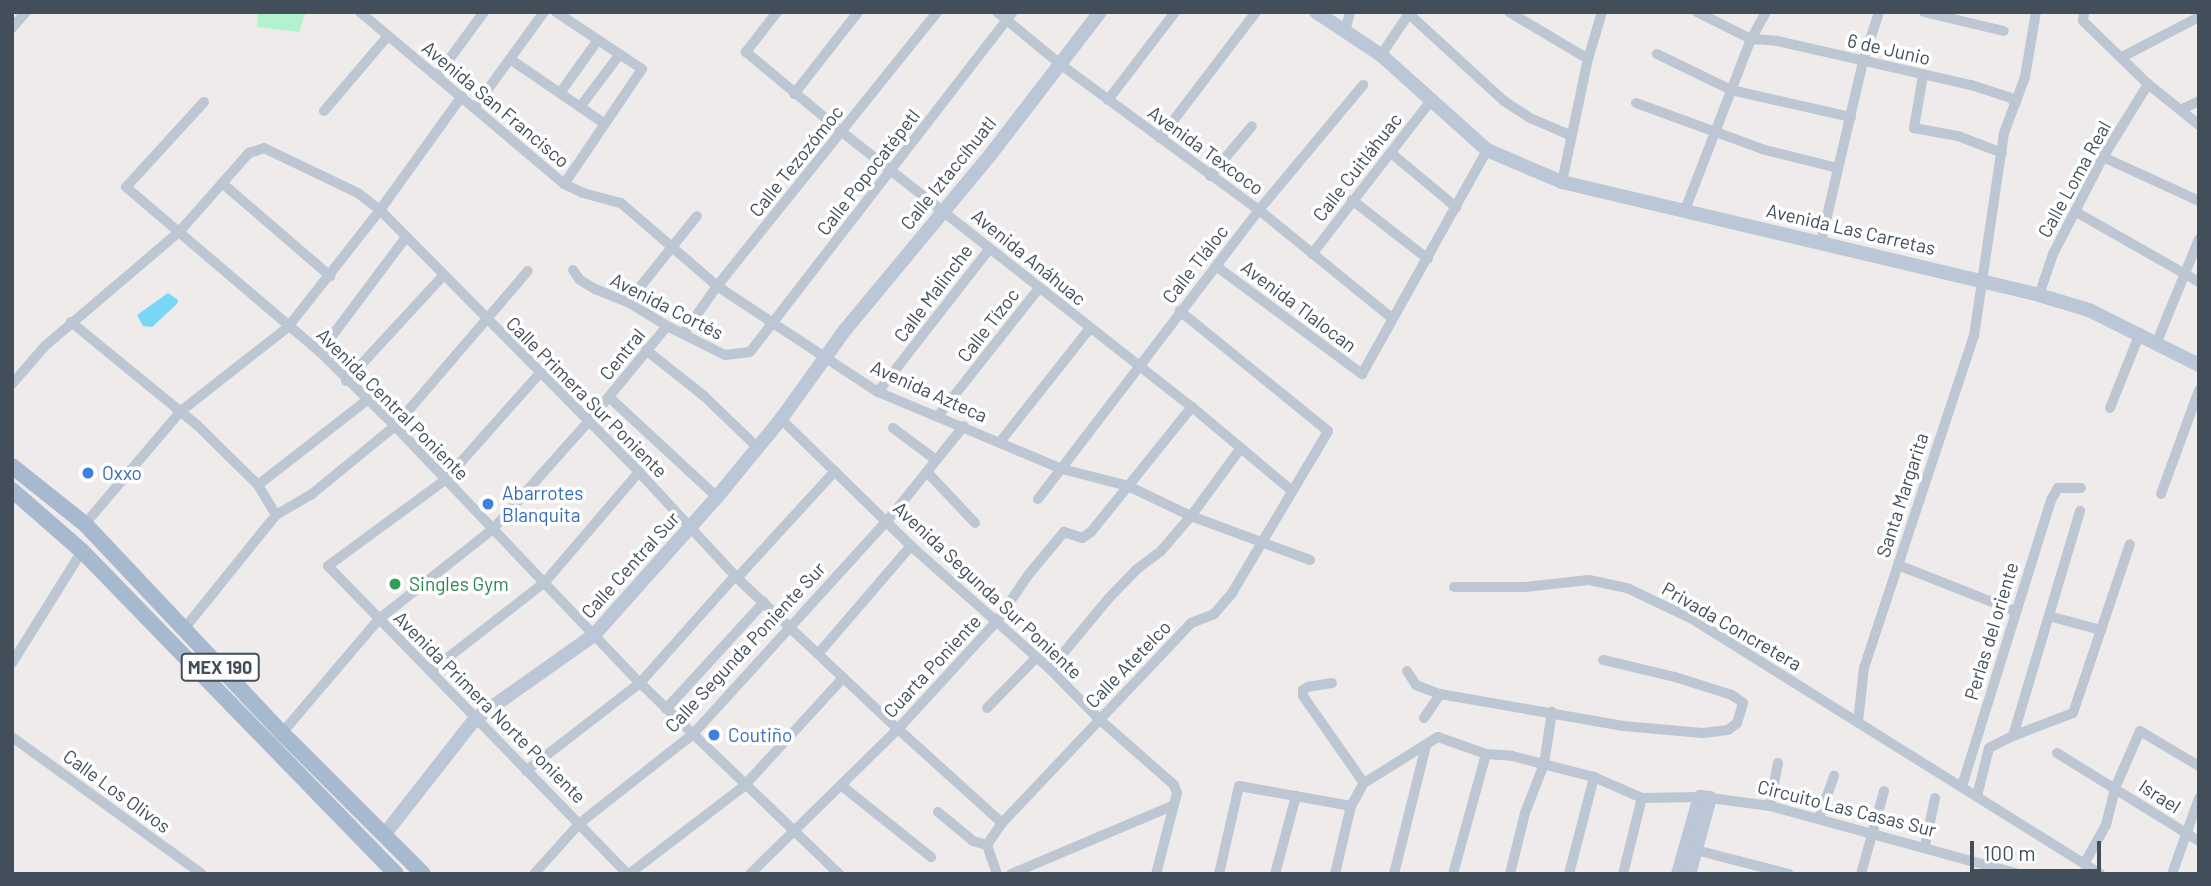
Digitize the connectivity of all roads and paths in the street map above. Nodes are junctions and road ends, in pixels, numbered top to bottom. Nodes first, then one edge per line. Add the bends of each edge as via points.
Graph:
1 (26, 12) edge
2 (360, 12) edge
3 (484, 12) edge
4 (544, 12) edge
5 (556, 12) edge
6 (778, 12) edge
7 (859, 12) edge
8 (937, 12) edge
9 (997, 12) edge
10 (1100, 12) edge
11 (1175, 12) edge
12 (1256, 12) edge
13 (1316, 12) edge
14 (1350, 12) edge
15 (1509, 12) edge
16 (1602, 12) edge
17 (1697, 12) edge
18 (1766, 12) edge
19 (1880, 12) edge
20 (1924, 12) edge
21 (2035, 12) edge
22 (2084, 12) edge
23 (1409, 13) edge
24 (1010, 16) edge
25 (2199, 17) edge
26 (12, 28) edge
27 (2004, 31) dead end
28 (1345, 32) junction
29 (387, 37) junction
30 (1751, 39) junction
31 (598, 40) junction
32 (620, 54) junction
33 (1657, 54) dead end
34 (1381, 55) junction
35 (2122, 57) junction
36 (510, 59) junction
37 (1588, 59) junction
38 (1863, 61) junction
39 (1060, 64) junction
40 (1923, 75) junction
41 (437, 76) junction
42 (2148, 84) junction
43 (1363, 85) dead end
44 (1731, 90) junction
45 (560, 93) junction
46 (794, 94) junction
47 (462, 96) junction
48 (1108, 100) junction
49 (2199, 101) edge
50 (204, 102) dead end
51 (1430, 102) junction
52 (1636, 103) dead end
53 (2016, 103) junction
54 (475, 107) junction
55 (580, 107) junction
56 (2182, 109) junction
57 (324, 111) dead end
58 (1851, 117) junction
59 (605, 124) junction
60 (2199, 125) edge
61 (1251, 126) dead end
62 (842, 132) junction
63 (1716, 133) junction
64 (1570, 135) junction
65 (1160, 138) junction
66 (1487, 150) junction
67 (1391, 153) junction
68 (2002, 153) junction
69 (2103, 157) junction
70 (1838, 168) junction
71 (892, 171) junction
72 (1210, 176) junction
73 (1562, 182) junction
74 (222, 183) junction
75 (564, 184) junction
76 (1352, 200) junction
77 (2199, 201) edge
78 (621, 203) joint
79 (1456, 207) junction
80 (380, 210) junction
81 (1259, 210) junction
82 (1685, 210) junction
83 (943, 211) junction
84 (2076, 212) junction
85 (696, 216) dead end
86 (179, 232) junction
87 (406, 237) junction
88 (2199, 239) edge
89 (1821, 242) junction
90 (672, 248) junction
91 (990, 248) junction
92 (1312, 254) junction
93 (1428, 259) junction
94 (1216, 266) junction
95 (573, 270) dead end
96 (528, 271) dead end
97 (2183, 272) junction
98 (330, 276) junction
99 (443, 276) junction
100 (1980, 279) junction
101 (2199, 282) edge
102 (717, 286) junction
103 (1039, 288) junction
104 (2039, 295) junction
105 (628, 302) junction
106 (1180, 311) junction
107 (1392, 318) junction
108 (488, 321) junction
109 (772, 321) junction
110 (71, 322) junction
111 (667, 326) junction
112 (288, 327) junction
113 (1090, 328) junction
114 (684, 333) junction
115 (2140, 333) junction
116 (2156, 344) junction
117 (646, 349) junction
118 (320, 352) junction
119 (750, 352) joint
120 (825, 358) junction
121 (2199, 365) edge
122 (1141, 368) junction
123 (540, 373) junction
124 (346, 381) junction
125 (12, 384) edge
126 (2199, 390) edge
127 (878, 391) junction
128 (609, 397) junction
129 (367, 400) junction
130 (1192, 407) junction
131 (2110, 408) dead end
132 (181, 411) junction
133 (938, 416) junction
134 (781, 419) junction
135 (588, 422) junction
136 (395, 426) junction
137 (964, 426) junction
138 (893, 428) dead end
139 (1000, 442) junction
140 (758, 447) junction
141 (1241, 448) junction
142 (936, 460) junction
143 (12, 466) edge
144 (1062, 469) junction
145 (835, 471) junction
146 (639, 472) junction
147 (927, 472) junction
148 (446, 480) junction
149 (258, 485) junction
150 (1128, 486) junction
151 (2081, 488) dead end
152 (12, 490) edge
153 (1291, 491) junction
154 (2161, 494) dead end
155 (717, 497) junction
156 (1038, 499) dead end
157 (2080, 511) dead end
158 (276, 515) junction
159 (1191, 516) junction
160 (887, 521) junction
161 (975, 523) dead end
162 (85, 524) junction
163 (689, 528) junction
164 (493, 529) junction
165 (1260, 543) junction
166 (2130, 544) dead end
167 (911, 546) junction
168 (82, 551) junction
169 (1310, 560) dead end
170 (1898, 565) junction
171 (736, 577) junction
172 (545, 582) junction
173 (1454, 587) dead end
174 (764, 602) junction
175 (2015, 611) junction
176 (2049, 616) junction
177 (379, 619) junction
178 (996, 622) junction
179 (789, 626) junction
180 (184, 629) junction
181 (2101, 630) junction
182 (594, 635) junction
183 (818, 654) junction
184 (1036, 658) junction
185 (1603, 660) dead end
186 (12, 663) edge
187 (1050, 669) junction
188 (432, 670) junction
189 (1407, 671) dead end
190 (843, 678) junction
191 (1332, 683) dead end
192 (640, 684) junction
193 (1440, 694) junction
194 (987, 708) dead end
195 (666, 709) junction
196 (1552, 712) junction
197 (1424, 718) dead end
198 (475, 719) junction
199 (1099, 719) junction
200 (1858, 722) junction
201 (898, 729) junction
202 (282, 733) junction
203 (693, 734) junction
204 (2013, 736) junction
205 (12, 737) edge
206 (1426, 747) junction
207 (2057, 753) dead end
208 (1486, 754) junction
209 (1778, 763) dead end
210 (1544, 764) junction
211 (2199, 766) edge
212 (526, 771) junction
213 (1834, 776) dead end
214 (1594, 777) junction
215 (1364, 783) junction
216 (744, 786) junction
217 (842, 786) junction
218 (1962, 786) junction
219 (2115, 788) junction
220 (1884, 791) dead end
221 (1296, 796) junction
222 (1978, 796) junction
223 (1642, 798) junction
224 (1705, 798) junction
225 (1935, 798) dead end
226 (2199, 798) edge
227 (1174, 805) junction
228 (1351, 806) junction
229 (1770, 806) junction
230 (938, 812) dead end
231 (1819, 818) junction
232 (1002, 822) junction
233 (580, 823) junction
234 (794, 834) junction
235 (1872, 834) junction
236 (2186, 834) junction
237 (384, 835) junction
238 (2199, 841) edge
239 (987, 845) junction
240 (1925, 846) junction
241 (1691, 848) junction
242 (931, 858) dead end
243 (2084, 864) junction
244 (830, 866) junction
245 (1157, 873) edge
246 (2096, 873) edge
247 (202, 874) edge
248 (396, 874) edge
249 (423, 874) edge
250 (534, 874) edge
251 (628, 874) edge
252 (750, 874) edge
253 (820, 874) edge
254 (839, 874) edge
255 (997, 874) edge
256 (1011, 874) edge
257 (1219, 874) edge
258 (1275, 874) edge
259 (1335, 874) edge
260 (1394, 874) edge
261 (1453, 874) edge
262 (1510, 874) edge
263 (1569, 874) edge
264 (1623, 874) edge
265 (1678, 874) edge
266 (1689, 874) edge
267 (1789, 874) edge
268 (1861, 874) edge
269 (2019, 874) edge
270 (2172, 874) edge

1 - 26 street
2 - 29 street, Avenida San Francisco
3 - 41 street
4 - 36 street
5 - 31 street
6 - 46 street, Avenida Anáhuac via 746,52
7 - 46 street
8 - 62 street, Calle Tezozómoc
9 - 24 street, Avenida Texcoco
10 - 39 street, Calle Iztaccíhuatl
11 - 48 street
12 - 65 street
13 - 28 street, Avenida Las Carretas
14 - 28 street
15 - 37 street
16 - 37 street
17 - 30 street, 6 de Junio
18 - 30 street
19 - 38 street
20 - 27 street
21 - 53 street, Santa Margarita
22 - 35 street via 2083,22
23 - 34 street
23 - 64 street via 1504,101
24 - 39 street, Avenida Texcoco
24 - 71 street, Calle Popocatépetl
25 - 35 street
28 - 34 street, Avenida Las Carretas
29 - 41 street, Avenida San Francisco
29 - 57 street
30 - 38 street, 6 de Junio
30 - 44 street
31 - 32 street
31 - 45 street
32 - 55 street
32 - 59 street via 642,69
33 - 44 street
34 - 51 street, Avenida Las Carretas
35 - 42 street
36 - 45 street
36 - 54 street
37 - 64 street
38 - 40 street, 6 de Junio
38 - 58 street
39 - 48 street, Avenida Texcoco
39 - 83 street, Calle Iztaccíhuatl
40 - 53 street, 6 de Junio via 1972,85
40 - 68 street via 1914,128 1958,136
41 - 47 street, Avenida San Francisco
42 - 56 street
42 - 69 street, Calle Loma Real
43 - 81 street, Calle Tláloc
44 - 58 street
44 - 63 street
45 - 55 street
46 - 62 street, Avenida Anáhuac
47 - 54 street, Avenida San Francisco
47 - 80 street
48 - 65 street, Avenida Texcoco
49 - 56 street
50 - 86 street, Avenida Central Poniente via 126,187
51 - 66 street, Avenida Las Carretas
51 - 67 street, Calle Cuitláhuac
52 - 63 street
53 - 68 street, Santa Margarita
54 - 75 street, Avenida San Francisco
55 - 59 street
56 - 60 street
58 - 70 street
59 - 75 street
61 - 72 street
62 - 71 street, Avenida Anáhuac
62 - 102 street, Calle Tezozómoc
63 - 70 street
63 - 82 street
64 - 73 street
65 - 72 street, Avenida Texcoco
66 - 73 street, Avenida Las Carretas
66 - 79 street
67 - 76 street, Calle Cuitláhuac
67 - 79 street
68 - 100 street, Santa Margarita
69 - 77 street
69 - 84 street, Calle Loma Real
70 - 89 street
71 - 83 street, Avenida Anáhuac
71 - 109 street, Calle Popocatépetl
72 - 81 street, Avenida Texcoco
73 - 82 street, Avenida Las Carretas
74 - 80 street, Calle Primera Sur Poniente via 249,153 264,148 332,178
74 - 86 street
74 - 98 street
75 - 78 street, Avenida San Francisco
76 - 92 street, Calle Cuitláhuac
76 - 93 street
78 - 90 street, Avenida Azteca
79 - 93 street
80 - 87 street, Calle Primera Sur Poniente
80 - 98 street
81 - 92 street, Avenida Texcoco
81 - 94 street, Calle Tláloc
82 - 89 street, Avenida Las Carretas
83 - 91 street, Avenida Anáhuac
83 - 120 street, Calle Iztaccíhuatl
84 - 97 street
84 - 104 street, Calle Loma Real via 2053,254
85 - 90 street
86 - 110 street
86 - 112 street, Avenida Central Poniente
87 - 99 street, Calle Primera Sur Poniente
87 - 118 street
88 - 97 street
89 - 100 street, Avenida Las Carretas
90 - 102 street, Avenida Azteca
90 - 105 street
91 - 103 street, Avenida Anáhuac
91 - 127 street, Calle Malinche
92 - 107 street, Avenida Texcoco
93 - 107 street
94 - 106 street, Calle Tláloc
94 - 107 street, Avenida Tlalocan via 1362,374
95 - 105 street, Avenida Cortés via 588,284
96 - 108 street
97 - 101 street
97 - 116 street
98 - 112 street
99 - 108 street, Calle Primera Sur Poniente
99 - 124 street
100 - 104 street, Avenida Las Carretas
100 - 170 street, Santa Margarita via 1974,336
102 - 109 street, Avenida Azteca
102 - 114 street, Calle Tezozómoc
103 - 113 street, Avenida Anáhuac
103 - 133 street, Calle Tízoc
104 - 115 street, Avenida Las Carretas via 2089,310
105 - 111 street, Avenida Cortés
106 - 122 street, Calle Tláloc
106 - 153 street, Calle Atetelco via 1328,431
108 - 123 street, Calle Primera Sur Poniente
108 - 136 street
109 - 119 street, Calle Popocatépetl
109 - 120 street, Avenida Azteca
110 - 125 street
110 - 132 street
111 - 114 street, Avenida Cortés
111 - 117 street, Central
112 - 118 street, Avenida Central Poniente
112 - 132 street
113 - 122 street, Avenida Anáhuac
113 - 139 street
114 - 119 street, Avenida Cortés via 725,355
115 - 116 street, Avenida Las Carretas
115 - 131 street
116 - 121 street, Avenida Las Carretas
117 - 128 street, Central
117 - 140 street
118 - 124 street, Avenida Central Poniente
120 - 127 street, Avenida Azteca
120 - 134 street, Calle Central Sur
122 - 130 street, Avenida Anáhuac
122 - 144 street, Calle Tláloc
123 - 135 street, Calle Primera Sur Poniente
123 - 148 street
124 - 129 street, Avenida Central Poniente
126 - 154 street
127 - 133 street, Avenida Azteca
128 - 135 street, Central
128 - 155 street
129 - 136 street, Avenida Central Poniente
129 - 149 street
130 - 141 street, Avenida Anáhuac
130 - 150 street
132 - 149 street
132 - 162 street
133 - 137 street, Avenida Azteca
134 - 140 street, Calle Central Sur
134 - 145 street, Avenida Segunda Sur Poniente
135 - 146 street, Calle Primera Sur Poniente
135 - 164 street, Central
136 - 148 street, Avenida Central Poniente
136 - 158 street via 312,494
137 - 139 street, Avenida Azteca
137 - 142 street, Calle Segunda Poniente Sur
138 - 142 street
139 - 144 street, Avenida Azteca
140 - 155 street, Calle Central Sur
141 - 153 street, Avenida Anáhuac
141 - 159 street
142 - 147 street, Calle Segunda Poniente Sur
143 - 162 main road, MEX 190
144 - 150 street, Avenida Azteca
144 - 156 street, Calle Tláloc
145 - 160 street, Avenida Segunda Sur Poniente
145 - 171 street
146 - 163 street, Calle Primera Sur Poniente
146 - 172 street
147 - 160 street, Calle Segunda Poniente Sur
147 - 161 street
148 - 164 street, Avenida Central Poniente
148 - 177 street, Avenida Primera Norte Poniente via 328,566
149 - 158 street
150 - 159 street, Avenida Azteca
150 - 178 street, Cuarta Poniente via 1091,532 1082,538 1064,532
151 - 175 street, Perlas del oriente via 2058,488 2051,500
152 - 168 main road, MEX 190
153 - 165 street, Calle Atetelco
155 - 163 street, Calle Central Sur
157 - 176 street
158 - 180 street
159 - 165 street, Avenida Azteca
159 - 187 street via 1161,551 1109,598
160 - 167 street, Avenida Segunda Sur Poniente
160 - 179 street, Calle Segunda Poniente Sur
162 - 180 main road, MEX 190
163 - 171 street, Calle Primera Sur Poniente
163 - 182 street, Calle Central Sur
164 - 172 street, Avenida Central Poniente
164 - 177 street, Central
165 - 169 street, Avenida Azteca
165 - 199 street, Calle Atetelco via 1232,593 1214,614 1191,623
166 - 181 street
167 - 178 street, Avenida Segunda Sur Poniente
167 - 183 street
168 - 186 street
168 - 248 main road, MEX 190
170 - 175 street
170 - 200 street, Santa Margarita via 1864,668
171 - 174 street, Calle Primera Sur Poniente
171 - 192 street
172 - 182 street, Avenida Central Poniente
172 - 188 street
173 - 200 street, Privada Concretera via 1525,587 1589,580 1627,589 1694,620
174 - 179 street, Calle Primera Sur Poniente
174 - 195 street
175 - 218 street, Perlas del oriente
176 - 181 street
176 - 204 street
177 - 188 street, Avenida Primera Norte Poniente
177 - 202 street, Central
178 - 184 street, Avenida Segunda Sur Poniente
178 - 201 street, Cuarta Poniente
179 - 183 street, Calle Primera Sur Poniente
179 - 203 street, Calle Segunda Poniente Sur
180 - 202 main road, MEX 190
181 - 204 street via 2073,713
182 - 192 street, Avenida Central Poniente
182 - 198 street, Calle Central Sur
183 - 190 street, Calle Primera Sur Poniente
184 - 187 street, Avenida Segunda Sur Poniente
184 - 194 street
185 - 196 street via 1732,695 1743,703 1737,723 1728,730 1703,733 1623,726
187 - 199 street, Avenida Segunda Sur Poniente
188 - 198 street, Avenida Primera Norte Poniente
189 - 193 street via 1416,685
190 - 201 street, Calle Primera Sur Poniente
190 - 216 street
191 - 215 street via 1308,687 1303,696
192 - 195 street, Avenida Central Poniente
192 - 212 street
193 - 196 street
193 - 197 street
195 - 203 street, Avenida Central Poniente
196 - 210 street
198 - 212 street, Avenida Primera Norte Poniente
198 - 237 street, Calle Central Sur
199 - 227 street, Avenida Segunda Sur Poniente via 1174,785
199 - 232 street, Calle Atetelco
200 - 218 street, Privada Concretera
201 - 217 street, Cuarta Poniente
201 - 232 street, Calle Primera Sur Poniente
202 - 237 main road, MEX 190
203 - 216 street, Avenida Central Poniente
203 - 233 street, Calle Segunda Poniente Sur
204 - 222 street via 1989,748
205 - 247 street, Calle Los Olivos
206 - 208 street, Circuito Las Casas Sur via 1438,737
206 - 215 street, Circuito Las Casas Sur
206 - 260 street
207 - 219 street, Israel
208 - 210 street, Circuito Las Casas Sur
208 - 261 street
209 - 229 street
210 - 214 street, Circuito Las Casas Sur
210 - 262 street via 1525,813
211 - 219 street, Israel via 2140,731
212 - 233 street, Avenida Primera Norte Poniente
213 - 231 street
214 - 223 street, Circuito Las Casas Sur
214 - 263 street
215 - 228 street
216 - 234 street, Avenida Central Poniente
216 - 251 street
217 - 234 street, Cuarta Poniente
217 - 242 street
218 - 222 street, Privada Concretera
219 - 236 street, Israel
219 - 243 street, Israel via 2106,825
220 - 235 street
221 - 228 street
221 - 257 street via 1239,786
221 - 258 street
222 - 243 street, Privada Concretera
223 - 224 street, Circuito Las Casas Sur
223 - 264 street
224 - 229 street, Circuito Las Casas Sur
224 - 241 street
225 - 240 street
226 - 236 street
227 - 245 street
227 - 256 street
228 - 259 street
229 - 231 street, Circuito Las Casas Sur
230 - 239 street via 973,841
231 - 235 street, Circuito Las Casas Sur
232 - 239 street, Calle Atetelco
233 - 250 street, Calle Segunda Poniente Sur
233 - 251 street, Avenida Primera Norte Poniente
234 - 244 street, Avenida Central Poniente
234 - 252 street, Cuarta Poniente
235 - 240 street, Circuito Las Casas Sur
235 - 268 street
236 - 238 street, Israel
236 - 270 street
237 - 249 main road, MEX 190
239 - 255 street
240 - 269 street, Circuito Las Casas Sur
241 - 265 street
241 - 266 street
241 - 267 street
243 - 246 street, Privada Concretera
244 - 253 street
244 - 254 street, Avenida Central Poniente

